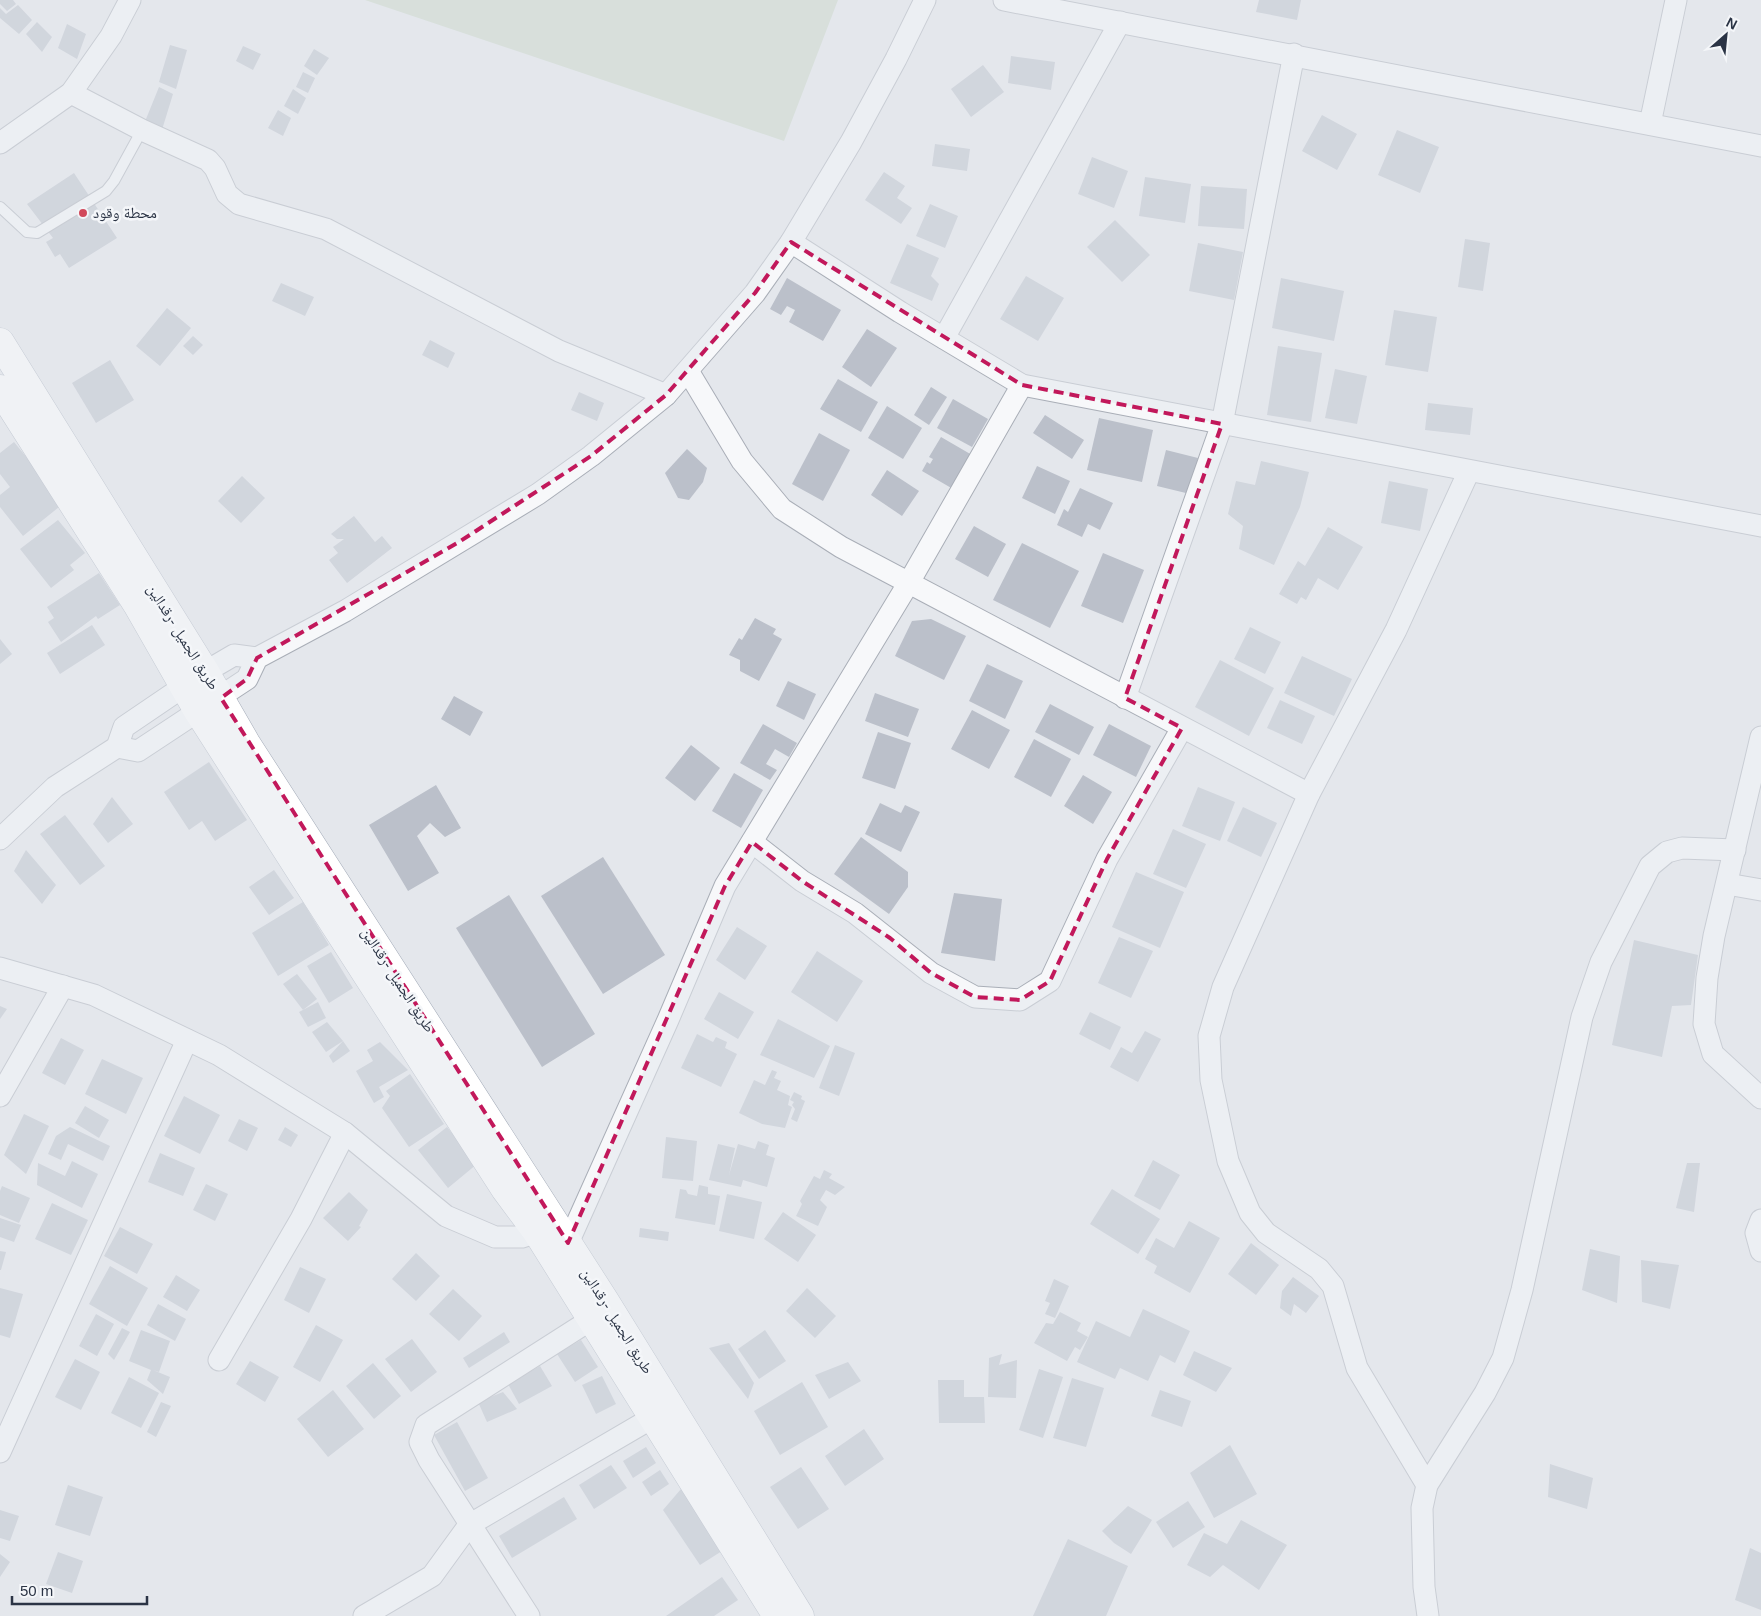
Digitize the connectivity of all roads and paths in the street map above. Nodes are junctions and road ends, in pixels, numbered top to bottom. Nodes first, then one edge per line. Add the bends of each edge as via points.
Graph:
1 (130, 0) edge
2 (925, 0) edge
3 (1004, 0) edge
4 (1676, 0) edge
5 (1120, 22) junction
6 (1294, 54) junction
7 (71, 93) junction
8 (1650, 124) junction
9 (142, 130) junction
10 (0, 143) edge
11 (1761, 146) edge
12 (0, 207) edge
13 (791, 242) junction
14 (944, 338) junction
15 (0, 342) edge
16 (688, 371) junction
17 (1022, 385) junction
18 (0, 389) edge
19 (666, 395) junction
20 (1222, 424) junction
21 (1469, 471) junction
22 (1761, 526) edge
23 (908, 584) junction
24 (257, 658) junction
25 (195, 678) junction
26 (1125, 698) junction
27 (210, 704) junction
28 (1182, 728) junction
29 (1761, 737) edge
30 (117, 747) junction
31 (1309, 794) junction
32 (0, 839) edge
33 (752, 842) junction
34 (1735, 850) junction
35 (1727, 884) junction
36 (1761, 890) edge
37 (0, 968) edge
38 (63, 986) junction
39 (187, 1040) junction
40 (0, 1096) edge
41 (1761, 1098) edge
42 (345, 1133) junction
43 (1761, 1220) edge
44 (537, 1232) junction
45 (568, 1243) junction
46 (1761, 1251) edge
47 (592, 1320) junction
48 (219, 1360) dead end
49 (652, 1418) junction
50 (0, 1452) edge
51 (1427, 1485) junction
52 (470, 1526) junction
53 (781, 1615) edge
54 (364, 1616) edge
55 (528, 1616) edge
56 (1428, 1616) edge

1 - 7 street via 112,36
2 - 13 street via 878,92
3 - 5 street
4 - 8 street
5 - 6 street
5 - 14 street
6 - 8 street
6 - 20 street
7 - 9 street
7 - 10 street
8 - 11 street
9 - 12 lane via 106,191 37,233 22,228
9 - 19 street via 208,160 227,194 239,204 326,229 559,352
13 - 14 street
13 - 16 street via 755,293
14 - 17 street
15 - 25 main road, طريق الجميل -رقدالين
16 - 19 street
16 - 23 street via 742,461 782,509 841,548
17 - 20 street
17 - 23 street
18 - 25 main road, طريق الجميل -رقدالين via 138,606
19 - 24 street via 538,494 345,611
20 - 21 street
20 - 26 street
21 - 22 street
21 - 31 street via 1396,630
23 - 26 street
23 - 33 street
24 - 25 street via 234,655
24 - 27 street via 247,679
25 - 27 main road, طريق الجميل -رقدالين
25 - 30 street via 124,727
26 - 28 street
27 - 30 street via 138,751
27 - 44 main road, طريق الجميل -رقدالين via 428,1072
27 - 45 main road, طريق الجميل -رقدالين via 246,743
28 - 31 street
28 - 33 street via 1107,859 1050,981 1020,1000 975,997 931,972 855,913 802,881
29 - 34 street
30 - 32 street via 55,787
31 - 51 street via 1223,987 1209,1036 1211,1080 1228,1161 1250,1213 1266,1234 1319,1269 1333,1286 1357,1368
33 - 45 street via 725,886
34 - 35 street
34 - 51 street via 1682,848 1667,852 1650,866 1601,962 1582,1018 1522,1290 1502,1358 1485,1394
35 - 36 street
35 - 41 street via 1707,978 1704,1024 1713,1054
37 - 38 street
38 - 39 street via 94,995
38 - 40 street
39 - 42 street via 218,1055
39 - 50 street
42 - 44 street via 446,1216 495,1237 522,1237
42 - 48 street via 301,1218
43 - 46 street via 1756,1233
44 - 47 main road, طريق الجميل -رقدالين
45 - 53 main road, طريق الجميل -رقدالين
47 - 49 main road, طريق الجميل -رقدالين
47 - 52 street via 426,1425 420,1442
49 - 52 street
49 - 53 main road, طريق الجميل -رقدالين
51 - 56 street via 1422,1508
52 - 54 street via 432,1576
52 - 55 street

